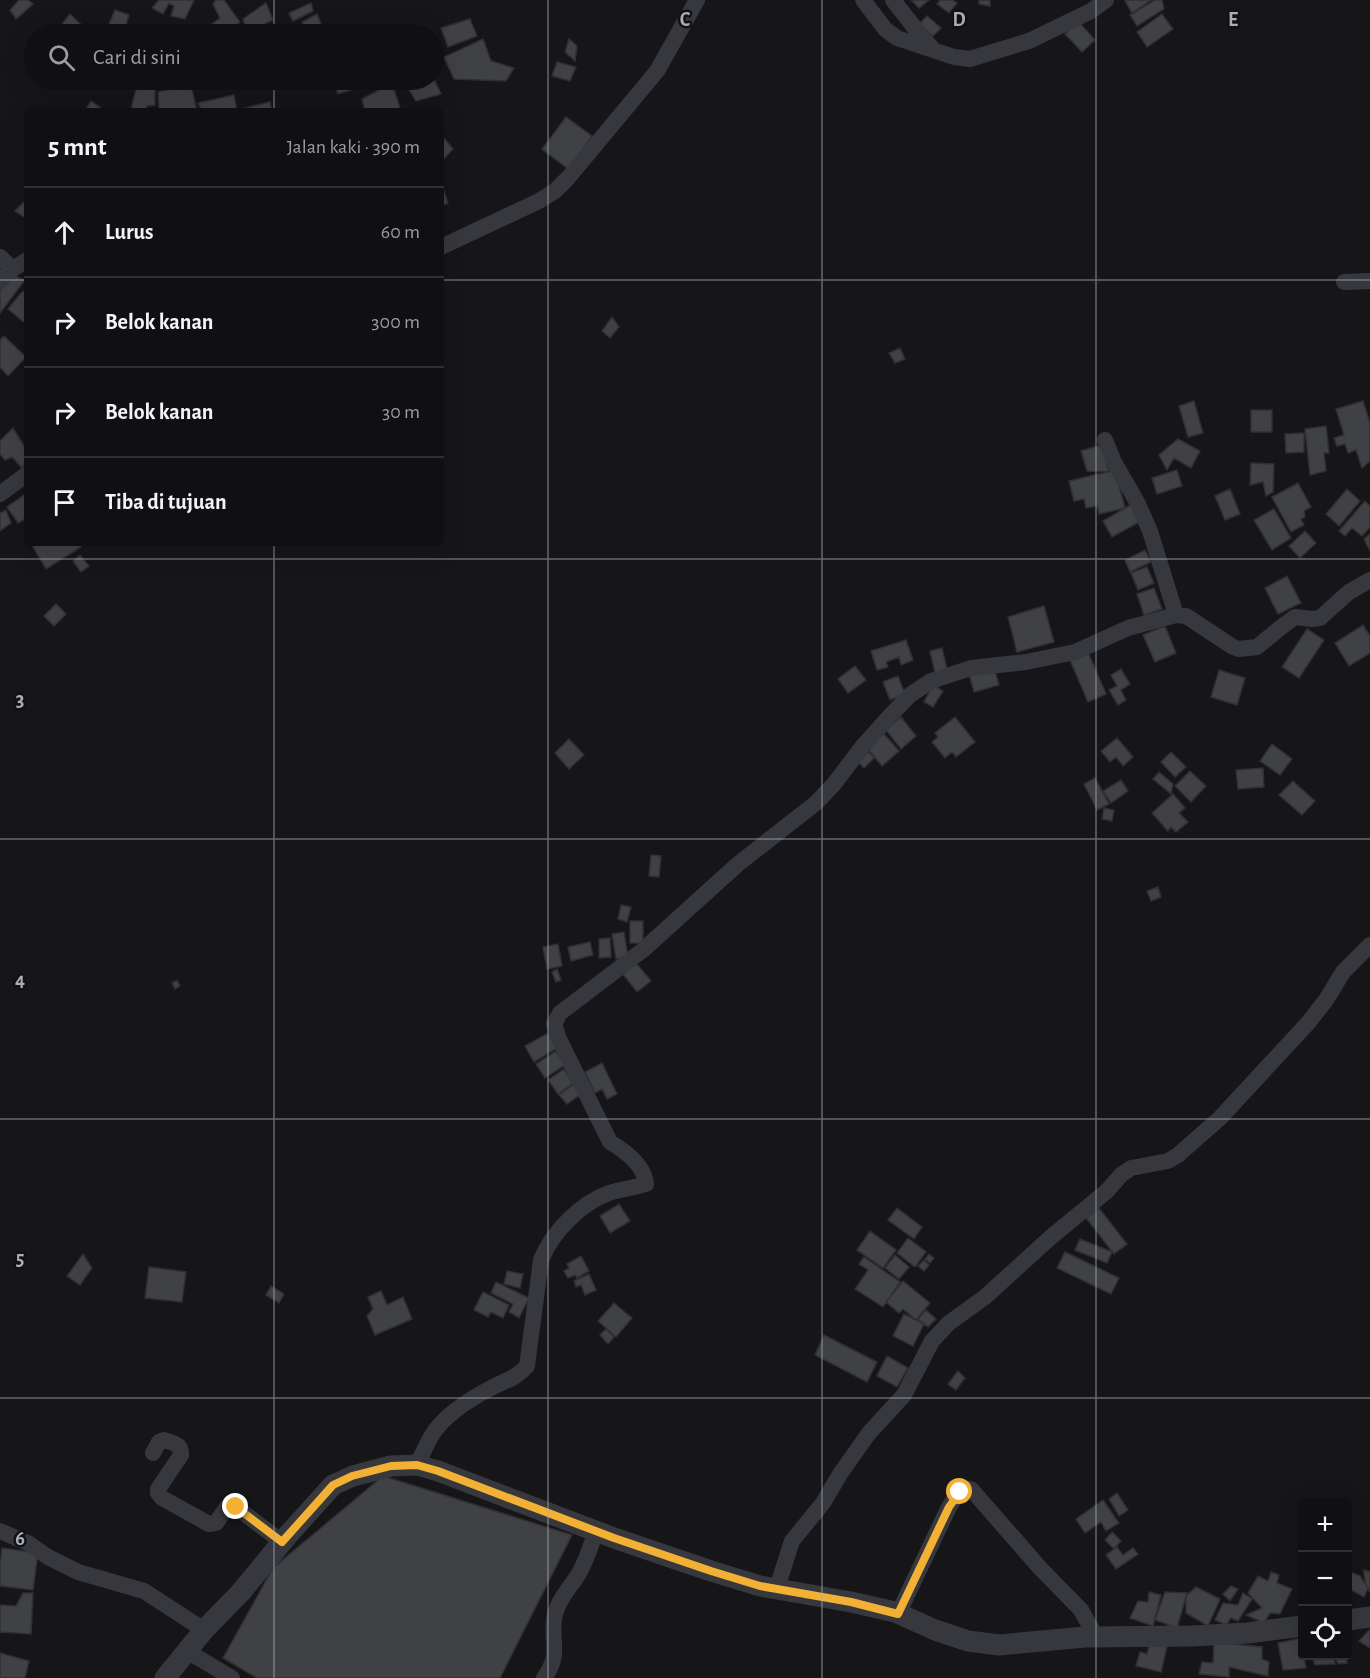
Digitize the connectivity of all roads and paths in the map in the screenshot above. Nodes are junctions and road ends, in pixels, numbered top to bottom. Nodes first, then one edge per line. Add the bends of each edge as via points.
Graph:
1 (697, 0) edge
2 (863, 0) edge
3 (892, 0) edge
4 (1106, 0) edge
5 (935, 51) junction
6 (444, 246) edge
7 (0, 257) edge
8 (20, 265) edge
9 (1370, 281) edge
10 (0, 282) edge
11 (1344, 282) dead end
12 (1105, 440) dead end
13 (24, 476) edge
14 (0, 494) edge
15 (1370, 580) edge
16 (1176, 615) junction
17 (1370, 945) edge
18 (153, 1453) dead end
19 (417, 1465) junction
20 (0, 1531) edge
21 (596, 1531) junction
22 (282, 1542) junction
23 (777, 1588) junction
24 (898, 1614) junction
25 (1370, 1617) edge
26 (1352, 1619) edge
27 (1298, 1627) edge
28 (204, 1630) junction
29 (1096, 1637) junction
30 (187, 1651) junction
31 (165, 1678) edge
32 (232, 1678) edge
33 (544, 1678) edge

1 - 6 street via 657,71 555,191
2 - 5 street via 891,34
3 - 5 street
4 - 5 street via 1029,41 979,57 962,58
7 - 8 street
8 - 10 street
9 - 11 street
12 - 16 street via 1150,531
13 - 14 street
15 - 16 street via 1349,592 1320,618 1295,617 1257,647 1233,647 1186,616
16 - 19 street via 1128,628 1075,652 971,668 931,681 910,695 887,719 816,803 738,864 643,950 560,1013 554,1024 559,1039 610,1142 632,1158 646,1185 596,1199 567,1222 541,1260 527,1366 455,1410 433,1433
17 - 23 street via 1343,972 1321,1008 1220,1118 1168,1161 1131,1168 1120,1175 1107,1191 932,1341 904,1395 869,1433 823,1503 792,1541
18 - 22 street via 164,1440 178,1444 181,1449 159,1489 162,1498 209,1524 216,1523 227,1507 236,1507
19 - 21 street
19 - 22 street via 391,1466 333,1485
20 - 28 street via 78,1572 144,1591
21 - 23 street via 711,1571
21 - 33 street via 579,1574 558,1607 554,1620 554,1662
22 - 28 street
23 - 24 street
24 - 29 street via 968,1641 999,1645
24 - 29 street via 949,1507 960,1492 969,1488 1081,1610
25 - 26 street
27 - 29 street via 1214,1635
28 - 30 street
30 - 31 street
30 - 32 street

